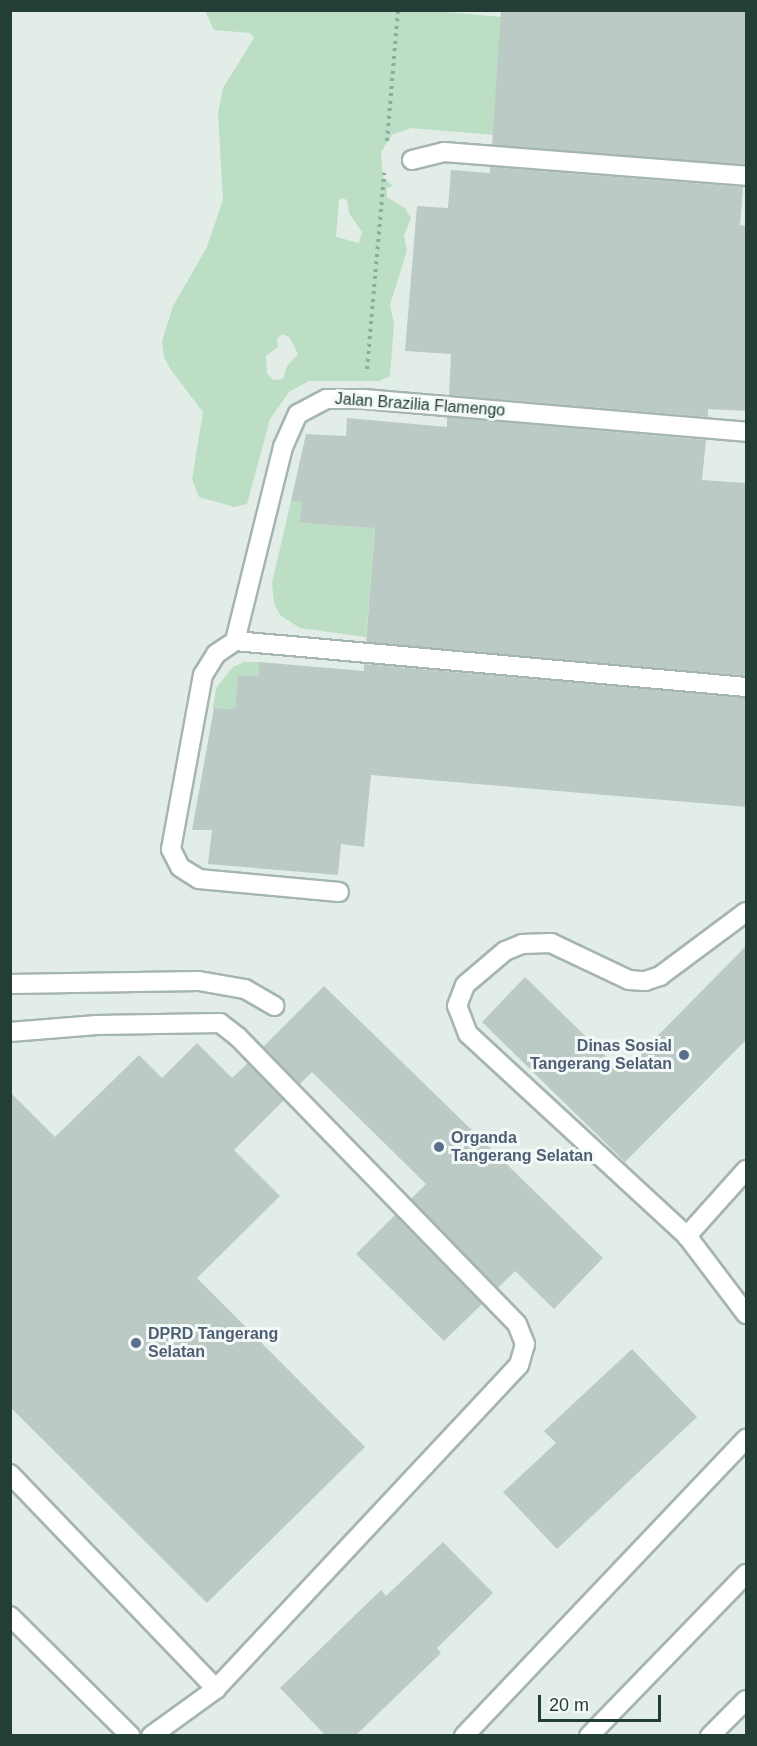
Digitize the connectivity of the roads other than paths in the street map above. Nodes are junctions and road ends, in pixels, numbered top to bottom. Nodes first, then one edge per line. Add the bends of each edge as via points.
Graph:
1 (412, 160) dead end
2 (747, 176) edge
3 (747, 432) edge
4 (235, 641) junction
5 (747, 687) edge
6 (339, 892) dead end
7 (747, 912) edge
8 (10, 984) edge
9 (274, 1006) dead end
10 (10, 1032) edge
11 (747, 1170) edge
12 (687, 1236) junction
13 (747, 1314) edge
14 (747, 1439) edge
15 (10, 1474) edge
16 (747, 1574) edge
17 (10, 1616) edge
18 (216, 1689) junction
19 (746, 1700) edge
20 (131, 1736) edge
21 (151, 1736) edge
22 (464, 1736) edge
23 (589, 1736) edge
24 (710, 1736) edge

1 - 2 street via 444,152
3 - 4 street, Jalan Brazilia Flamengo via 364,399 315,403 298,414 282,447
4 - 5 street
4 - 6 street via 216,654 203,675 171,849 176,862 186,874 199,879
7 - 12 street via 660,976 645,981 629,980 551,943 522,944 505,951 465,985 457,1006 468,1034
8 - 9 street via 199,981 245,989
10 - 18 street via 97,1024 220,1023 517,1324 525,1344 519,1365
11 - 12 street
12 - 13 street
14 - 22 street
15 - 18 street
16 - 23 street
17 - 20 street
18 - 21 street
19 - 24 street

